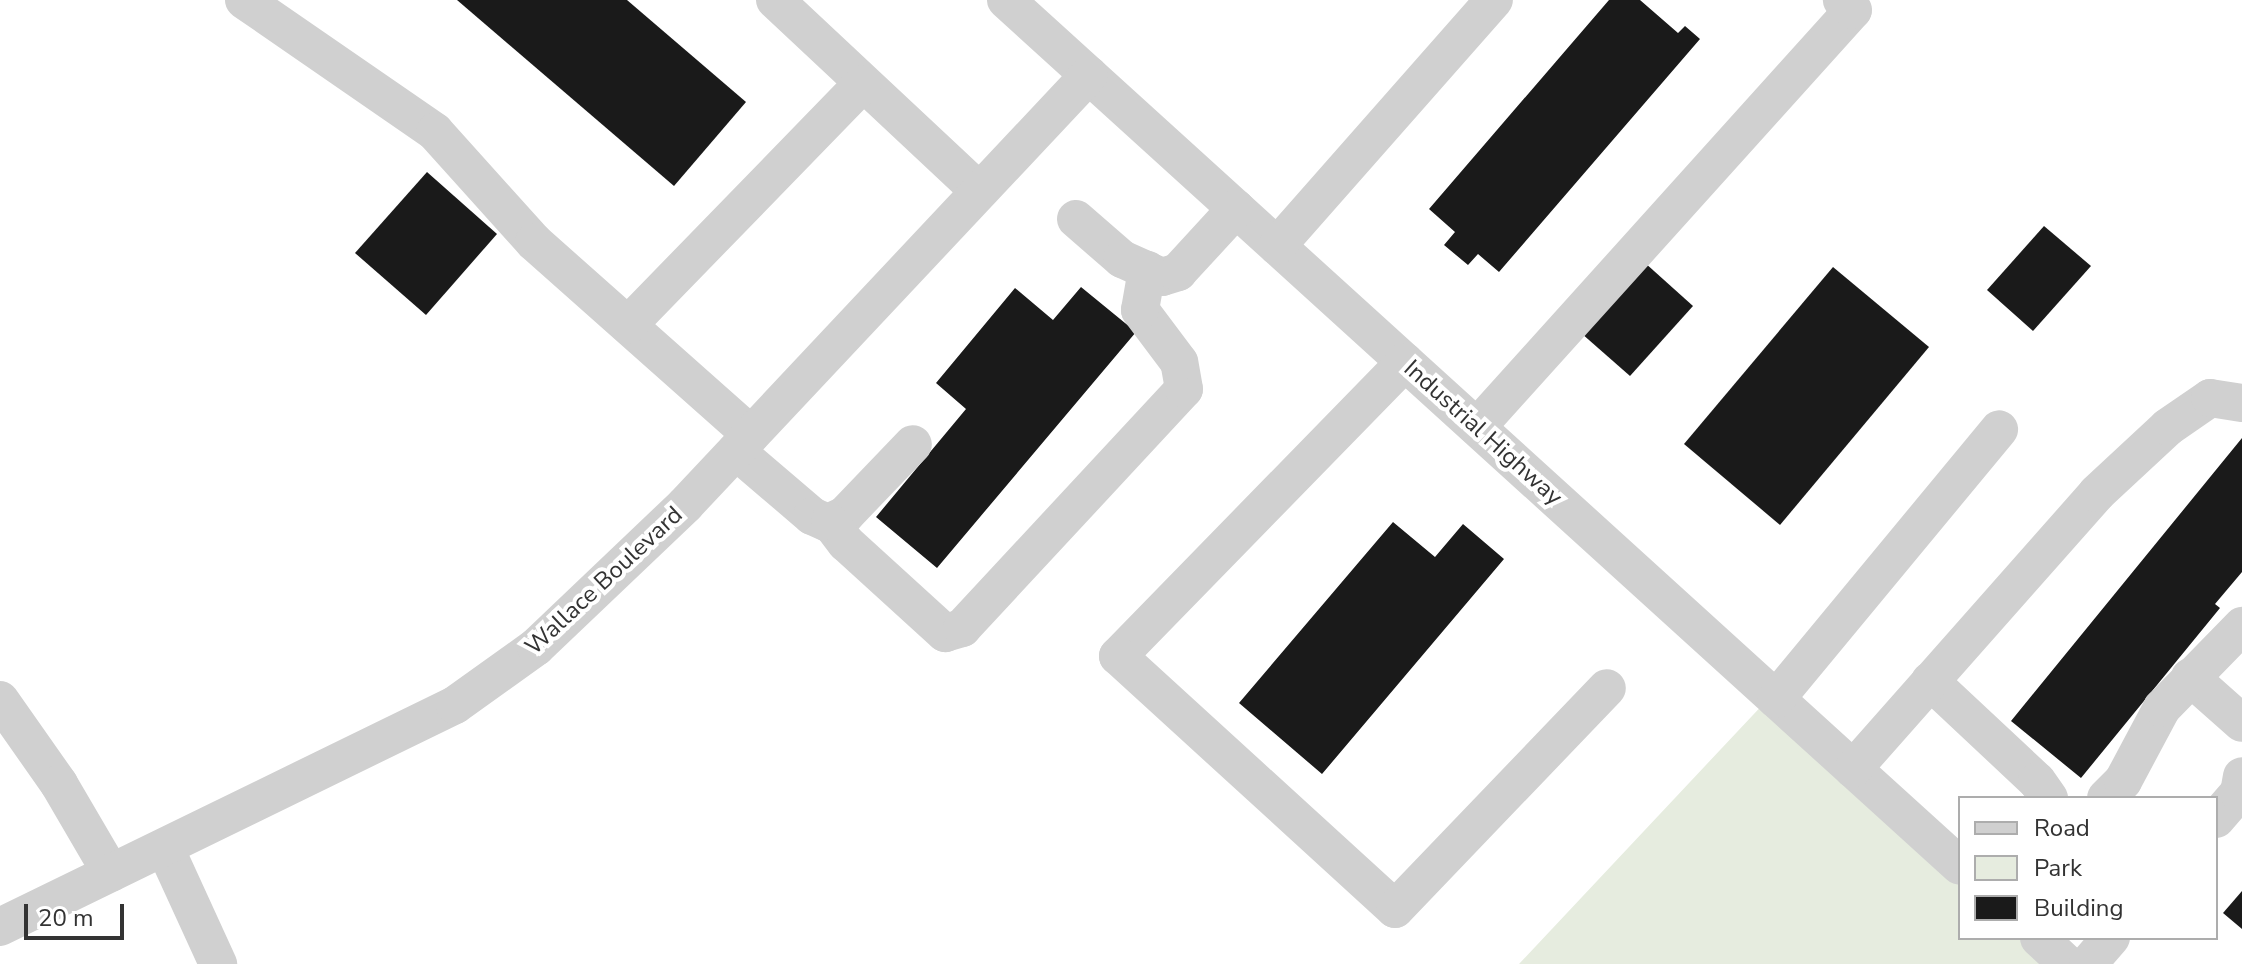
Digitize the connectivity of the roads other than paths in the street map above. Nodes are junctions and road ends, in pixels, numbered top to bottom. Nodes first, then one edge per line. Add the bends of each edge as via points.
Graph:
1 (244, 0) edge
2 (775, 0) edge
3 (1006, 0) edge
4 (1494, 0) edge
5 (1842, 0) edge
6 (1089, 75) junction
7 (862, 84) junction
8 (979, 191) junction
9 (1236, 209) junction
10 (1076, 219) dead end
11 (1277, 246) junction
12 (1147, 270) junction
13 (628, 325) junction
14 (1405, 362) junction
15 (2242, 403) edge
16 (1477, 427) junction
17 (1999, 429) dead end
18 (743, 443) junction
19 (913, 444) dead end
20 (830, 522) junction
21 (2242, 626) edge
22 (2190, 677) junction
23 (1930, 681) junction
24 (1607, 688) dead end
25 (1776, 699) junction
26 (5, 717) edge
27 (2242, 723) edge
28 (1853, 769) junction
29 (2242, 776) edge
30 (2048, 796) edge
31 (2108, 796) edge
32 (2218, 817) edge
33 (165, 848) junction
34 (1958, 864) edge
35 (111, 873) junction
36 (0, 927) edge
37 (2041, 940) edge
38 (2109, 940) edge
39 (218, 964) edge
40 (2067, 964) edge
41 (2088, 964) edge

1 - 13 street via 435,132 534,242
2 - 7 street
3 - 6 street, Industrial Highway
4 - 11 street
5 - 16 street via 1853,10
6 - 8 street, Wallace Boulevard
6 - 9 street, Industrial Highway
7 - 8 street
7 - 13 street
8 - 18 street, Wallace Boulevard
9 - 11 street, Industrial Highway
9 - 12 street via 1178,272 1162,277
10 - 12 street via 1122,259
11 - 14 street, Industrial Highway
12 - 20 street via 1140,310 1179,362 1184,389 962,628 945,633
13 - 18 street
14 - 16 street, Industrial Highway
14 - 24 street via 1118,656 1395,909
15 - 23 street via 2210,398 2168,427 2097,493
16 - 25 street, Industrial Highway
17 - 25 street
18 - 20 street via 812,516
18 - 33 street, Wallace Boulevard via 606,584 496,677 403,732
19 - 20 street via 845,515
21 - 22 street
22 - 27 street
22 - 31 street via 2162,708 2123,781
23 - 28 street
23 - 30 street
25 - 28 street, Industrial Highway
26 - 35 street via 59,784
28 - 34 street, Industrial Highway
29 - 32 street via 2239,793
33 - 35 street, Wallace Boulevard
33 - 39 street
35 - 36 street, Wallace Boulevard
37 - 40 street
38 - 41 street

